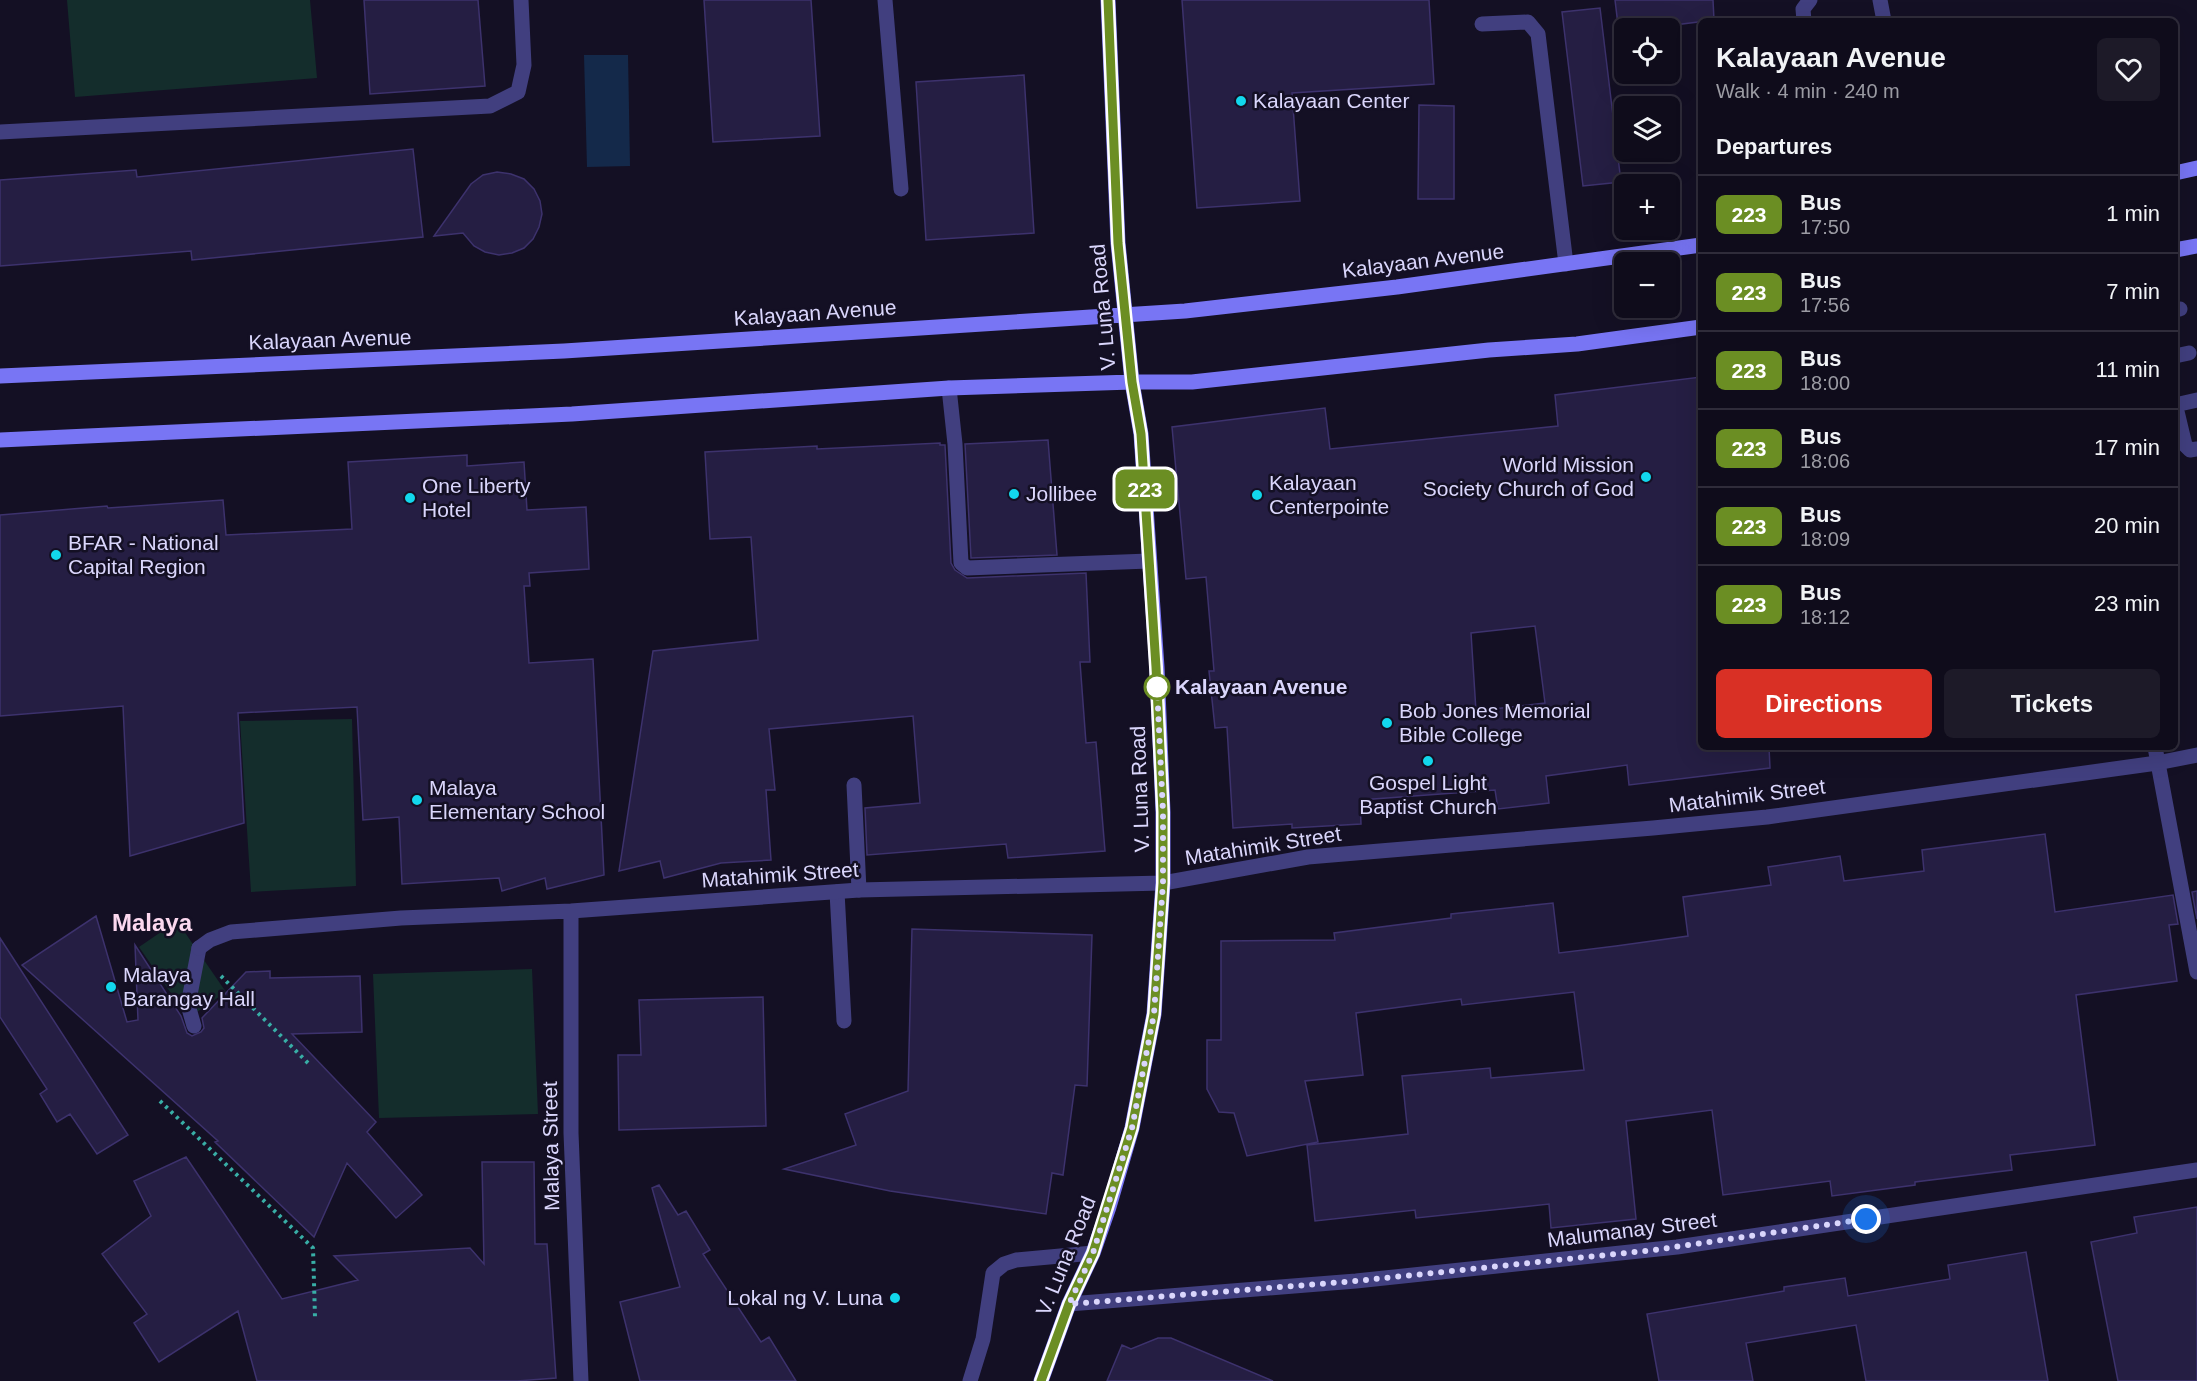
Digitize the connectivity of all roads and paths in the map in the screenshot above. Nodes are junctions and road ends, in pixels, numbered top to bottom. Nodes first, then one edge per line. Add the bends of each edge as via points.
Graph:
1 (521, 0) edge
2 (885, 0) edge
3 (1108, 0) edge
4 (1810, 0) edge
5 (1880, 0) edge
6 (1804, 18) edge
7 (1883, 18) edge
8 (1482, 24) dead end
9 (0, 132) edge
10 (2197, 168) edge
11 (2178, 172) edge
12 (901, 189) dead end
13 (1698, 245) edge
14 (2197, 246) edge
15 (2178, 249) edge
16 (1566, 264) junction
17 (1124, 314) junction
18 (1698, 327) edge
19 (0, 376) edge
20 (1132, 382) junction
21 (949, 388) junction
22 (2197, 400) edge
23 (2178, 403) edge
24 (2178, 417) edge
25 (0, 441) edge
26 (2197, 449) edge
27 (1149, 561) junction
28 (2155, 750) edge
29 (2197, 755) edge
30 (2157, 763) junction
31 (854, 785) dead end
32 (1163, 883) junction
33 (859, 890) junction
34 (837, 892) junction
35 (571, 911) junction
36 (199, 948) junction
37 (2197, 972) edge
38 (844, 1021) dead end
39 (194, 1026) dead end
40 (310, 1065) dead end
41 (160, 1101) dead end
42 (2197, 1170) edge
43 (1093, 1253) junction
44 (1069, 1304) junction
45 (315, 1317) dead end
46 (580, 1381) edge
47 (970, 1381) edge
48 (1041, 1381) edge

1 - 9 street via 524,65 518,92 490,106
2 - 12 street
3 - 17 main road, V. Luna Road
4 - 6 street via 1803,9
5 - 7 street
8 - 16 street via 1528,21 1538,34
10 - 11 main road
13 - 16 main road, Kalayaan Avenue
14 - 15 main road
16 - 17 main road, Kalayaan Avenue via 1309,297
17 - 19 main road, Kalayaan Avenue via 564,351
17 - 20 main road, V. Luna Road
18 - 20 main road via 1577,344 1192,382
20 - 21 main road
20 - 27 main road, V. Luna Road via 1141,434
21 - 25 main road via 572,414
21 - 27 street via 963,567
22 - 23 street
24 - 26 street via 2185,446
27 - 32 main road, V. Luna Road via 1163,801
28 - 30 street
29 - 30 street, Matahimik Street
30 - 32 street, Matahimik Street via 1767,816 1308,857
30 - 37 street
31 - 33 street
32 - 33 street, Matahimik Street
32 - 43 main road, V. Luna Road via 1154,1014 1141,1083 1132,1128
33 - 34 street, Matahimik Street
34 - 35 street, Matahimik Street
34 - 38 street
35 - 36 street, Matahimik Street via 401,918 231,932
35 - 46 street, Malaya Street via 571,1133
36 - 39 street via 188,1005
36 - 40 path via 225,981
41 - 45 path via 313,1248
42 - 44 street, Malumanay Street via 1677,1247 1356,1281
43 - 44 main road, V. Luna Road
43 - 47 street via 1016,1260 993,1273 983,1339
44 - 48 main road, V. Luna Road

